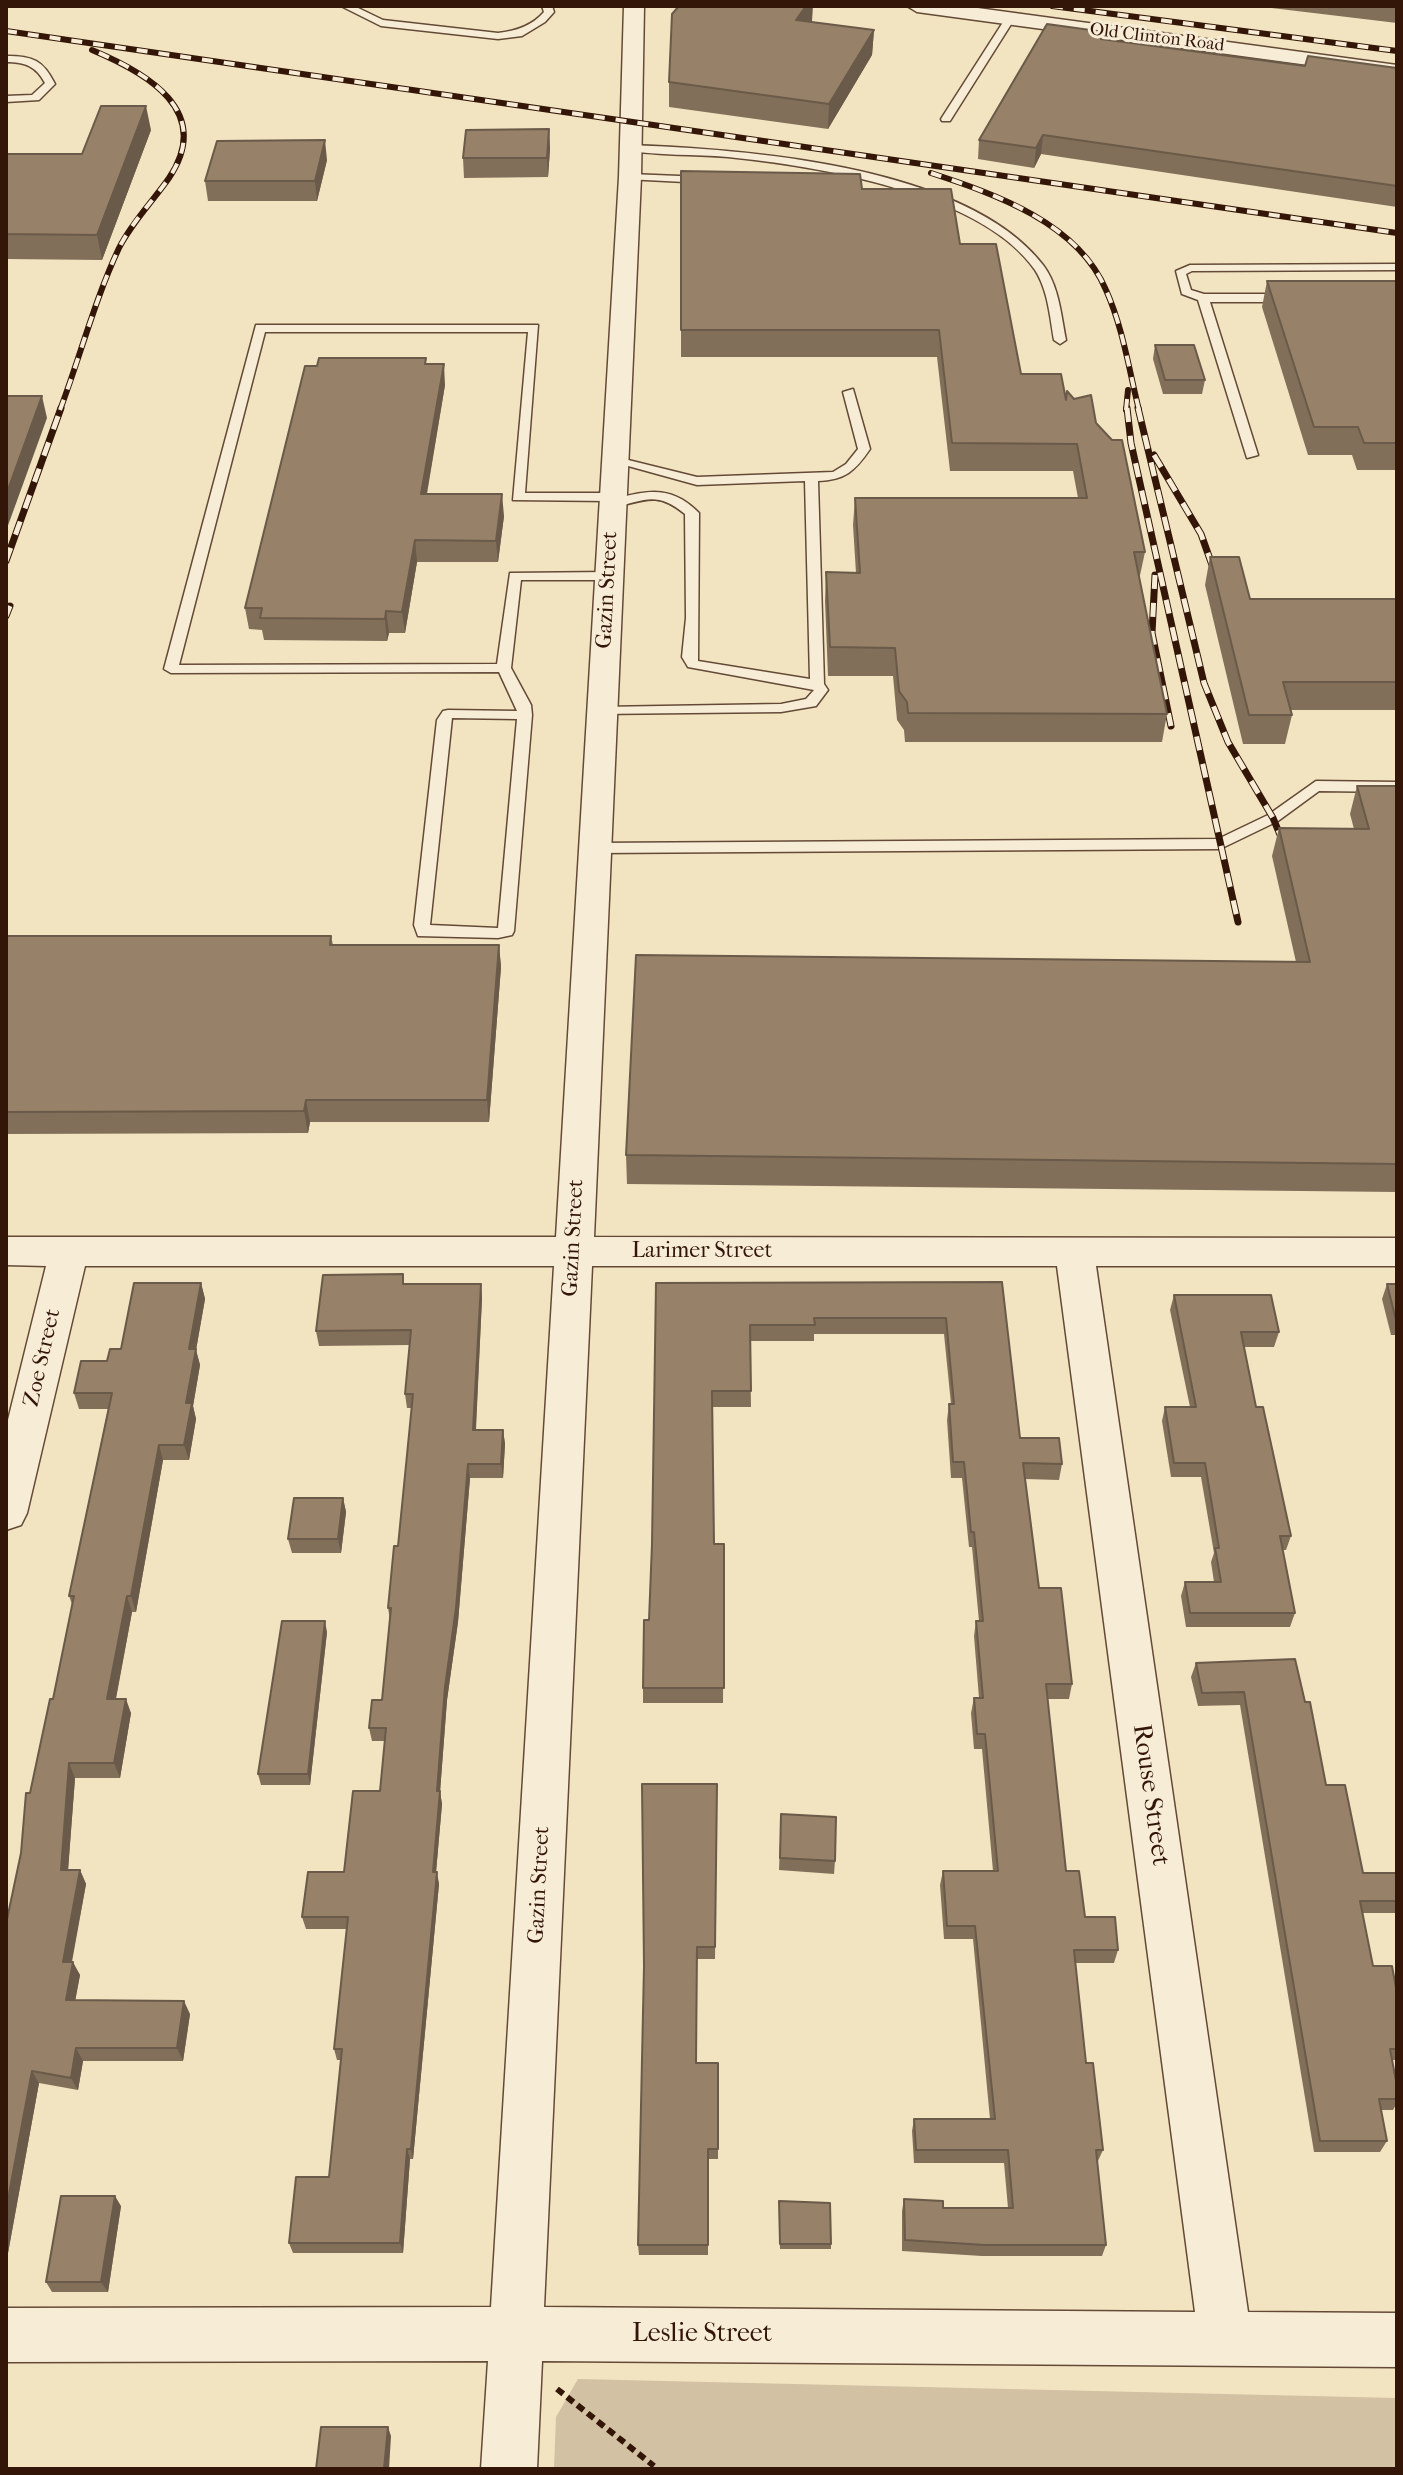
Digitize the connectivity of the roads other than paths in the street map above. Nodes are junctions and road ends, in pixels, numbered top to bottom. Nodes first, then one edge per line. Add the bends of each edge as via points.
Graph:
1 (346, 6) edge
2 (547, 6) edge
3 (634, 6) edge
4 (917, 6) edge
5 (1010, 18) junction
6 (6, 59) edge
7 (1397, 71) edge
8 (6, 99) edge
9 (946, 119) dead end
10 (630, 162) junction
11 (721, 181) edge
12 (1397, 267) edge
13 (1203, 298) junction
14 (1307, 298) edge
15 (1060, 340) dead end
16 (849, 392) dead end
17 (1252, 455) dead end
18 (616, 461) junction
19 (811, 475) junction
20 (613, 501) junction
21 (609, 576) junction
22 (504, 668) junction
23 (817, 684) junction
24 (602, 711) junction
25 (525, 715) junction
26 (1397, 787) edge
27 (595, 848) junction
28 (6, 1251) edge
29 (69, 1251) junction
30 (573, 1251) junction
31 (1397, 1252) edge
32 (1075, 1254) junction
33 (6, 1513) edge
34 (516, 2334) junction
35 (6, 2335) edge
36 (1225, 2337) junction
37 (1397, 2340) edge
38 (509, 2469) edge

1 - 2 lane via 381,23 498,36 535,25 549,12
3 - 10 street, Gazin Street
4 - 5 street, Old Clinton Road
5 - 7 street, Old Clinton Road
5 - 9 lane
6 - 8 lane via 23,59 42,68 50,84 35,98
10 - 11 lane
10 - 15 lane via 706,149 854,172 972,215 1018,244 1038,266 1049,286
10 - 18 street, Gazin Street
12 - 13 lane via 1190,268 1180,273 1186,292
13 - 14 lane
13 - 17 lane
16 - 19 lane via 864,449 844,472
18 - 19 lane via 697,481
18 - 20 street, Gazin Street
19 - 23 lane
20 - 21 street, Gazin Street
20 - 22 lane via 518,497 534,328 260,328 171,669
20 - 23 lane via 671,495 692,513 693,664
21 - 22 lane via 515,576
21 - 24 street, Gazin Street
22 - 25 lane
23 - 24 lane via 821,690 811,703 781,708
24 - 27 street, Gazin Street
25 - 25 lane via 506,931 424,932 444,720 460,712
26 - 27 lane via 1316,786 1273,818 1220,844
27 - 30 street, Gazin Street
28 - 29 street, Larimer Street
29 - 30 street, Larimer Street
29 - 33 street, Zoe Street
30 - 32 street, Larimer Street
30 - 34 street, Gazin Street
31 - 32 street, Larimer Street
32 - 36 street, Rouse Street
34 - 35 street, Leslie Street
34 - 36 street, Leslie Street
34 - 38 street, Gazin Street
36 - 37 street, Leslie Street

